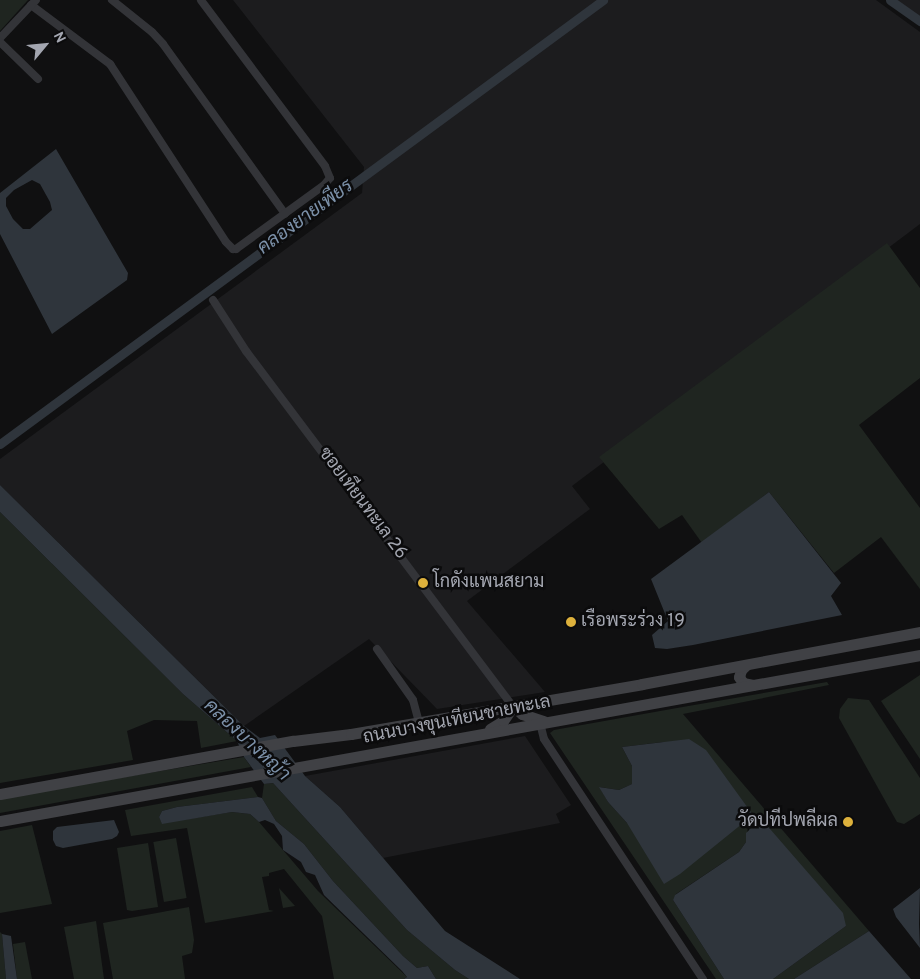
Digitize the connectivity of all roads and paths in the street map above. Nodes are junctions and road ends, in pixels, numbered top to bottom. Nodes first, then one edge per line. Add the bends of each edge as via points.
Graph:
1 (112, 0) edge
2 (200, 0) edge
3 (34, 2) edge
4 (0, 38) edge
5 (0, 42) edge
6 (38, 79) dead end
7 (285, 214) junction
8 (213, 300) dead end
9 (920, 632) edge
10 (377, 649) dead end
11 (920, 656) edge
12 (746, 665) junction
13 (753, 685) junction
14 (512, 706) junction
15 (419, 722) junction
16 (544, 722) junction
17 (477, 735) junction
18 (0, 794) edge
19 (0, 821) edge
20 (704, 979) edge

1 - 7 street via 163,44
2 - 7 street via 330,174 329,181
3 - 4 street
3 - 7 street via 114,70 233,249 242,246
5 - 6 street
8 - 14 street, ซอยเทียนทะเล 26 via 246,351
9 - 12 main road, ถนนบางขุนเทียนชายทะเล
10 - 15 street via 413,700
11 - 13 main road, ถนนบางขุนเทียนชายทะเล
12 - 13 main road via 739,677 743,683
12 - 14 main road, ถนนบางขุนเทียนชายทะเล
13 - 16 main road, ถนนบางขุนเทียนชายทะเล
14 - 15 main road, ถนนบางขุนเทียนชายทะเล
14 - 16 main road via 522,714
14 - 17 main road via 498,725
15 - 18 main road, ถนนบางขุนเทียนชายทะเล via 293,741
16 - 17 main road, ถนนบางขุนเทียนชายทะเล
16 - 20 street via 544,739
17 - 19 main road, ถนนบางขุนเทียนชายทะเล

